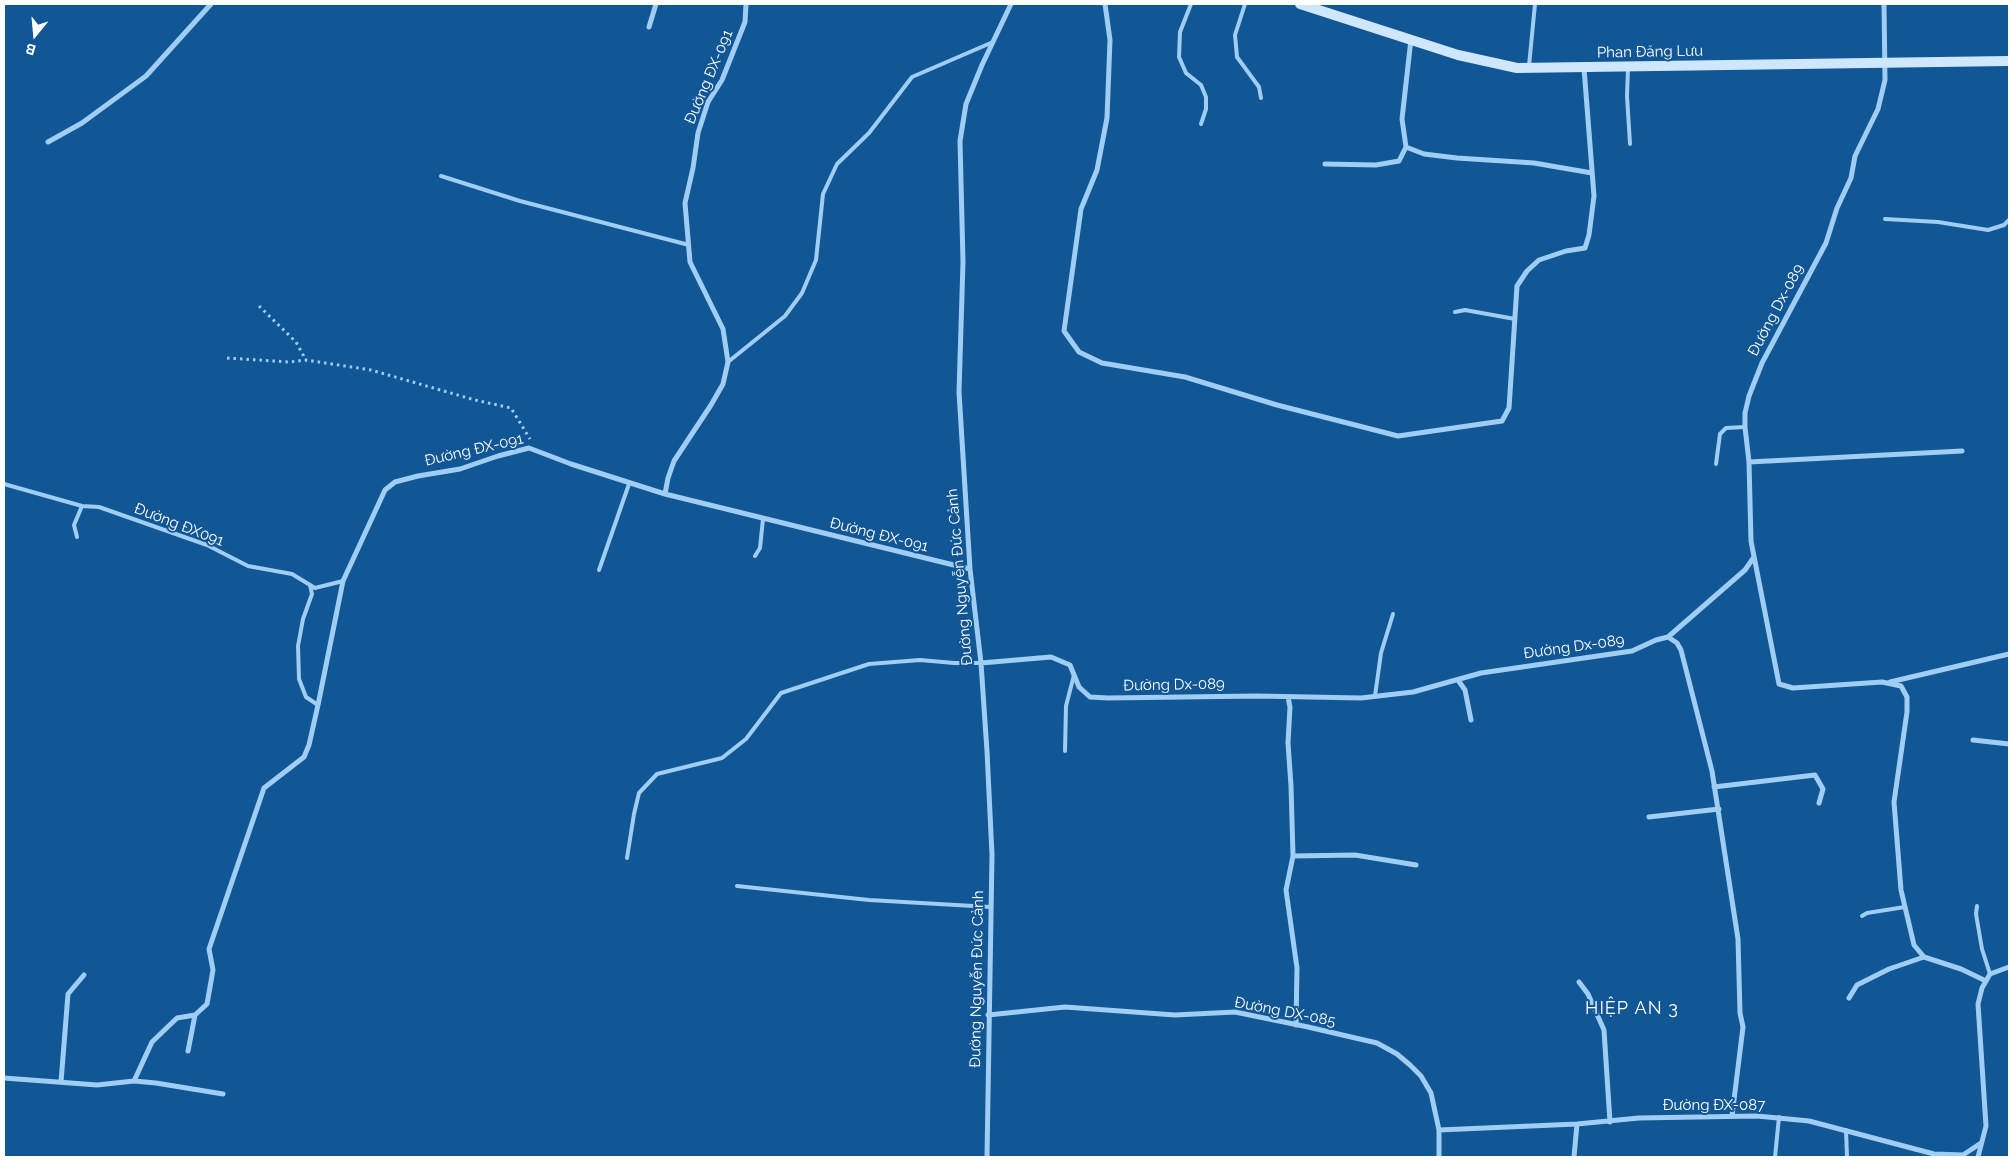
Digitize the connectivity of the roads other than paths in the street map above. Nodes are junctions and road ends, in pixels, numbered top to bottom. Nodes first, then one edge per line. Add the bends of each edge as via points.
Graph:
1 (211, 4) edge
2 (656, 4) edge
3 (746, 4) edge
4 (1011, 4) edge
5 (1105, 4) edge
6 (1190, 4) edge
7 (1245, 4) edge
8 (1300, 4) edge
9 (1535, 4) edge
10 (1884, 4) edge
11 (649, 27) dead end
12 (1411, 40) junction
13 (993, 42) junction
14 (2009, 61) edge
15 (1885, 63) junction
16 (1628, 67) junction
17 (1529, 68) junction
18 (1584, 68) junction
19 (1261, 98) dead end
20 (1201, 124) dead end
21 (48, 142) dead end
22 (1630, 144) dead end
23 (1406, 147) junction
24 (1325, 164) dead end
25 (1592, 173) junction
26 (441, 176) dead end
27 (1885, 218) dead end
28 (2009, 220) edge
29 (689, 246) junction
30 (1455, 312) dead end
31 (1515, 319) junction
32 (728, 362) junction
33 (1745, 427) junction
34 (1962, 451) dead end
35 (1748, 462) junction
36 (1716, 464) dead end
37 (4, 484) edge
38 (629, 484) junction
39 (665, 494) junction
40 (82, 506) junction
41 (763, 519) junction
42 (77, 537) dead end
43 (755, 556) dead end
44 (1754, 557) junction
45 (599, 570) dead end
46 (970, 570) junction
47 (344, 581) junction
48 (310, 585) junction
49 (1393, 614) dead end
50 (1668, 637) junction
51 (2009, 654) edge
52 (981, 663) junction
53 (1074, 675) junction
54 (1458, 680) junction
55 (1888, 683) junction
56 (1375, 696) junction
57 (1288, 697) junction
58 (318, 705) junction
59 (1471, 720) dead end
60 (1973, 740) dead end
61 (2009, 744) edge
62 (1065, 750) dead end
63 (1714, 787) junction
64 (1819, 803) dead end
65 (1719, 809) junction
66 (1649, 817) dead end
67 (1293, 856) junction
68 (627, 858) dead end
69 (1416, 865) dead end
70 (737, 886) dead end
71 (1977, 906) dead end
72 (991, 907) junction
73 (1905, 907) junction
74 (1862, 916) dead end
75 (1924, 957) junction
76 (2009, 967) edge
77 (1990, 974) junction
78 (84, 975) dead end
79 (1986, 980) junction
80 (1579, 982) dead end
81 (1849, 998) dead end
82 (195, 1015) junction
83 (988, 1015) junction
84 (1296, 1024) junction
85 (188, 1051) dead end
86 (4, 1078) edge
87 (134, 1081) junction
88 (61, 1082) junction
89 (223, 1094) dead end
90 (1732, 1116) junction
91 (1779, 1117) junction
92 (1610, 1122) junction
93 (1577, 1124) junction
94 (1439, 1130) junction
95 (1846, 1130) junction
96 (1981, 1144) junction
97 (986, 1157) edge
98 (1439, 1157) edge
99 (1574, 1157) edge
100 (1775, 1157) edge
101 (1848, 1157) edge
102 (1978, 1157) edge

1 - 21 street via 146,76
2 - 11 street
3 - 29 street, Đường ĐX-091 via 745,22 722,80 708,102 698,133 685,203
4 - 13 street, Đường Nguyễn Đức Cảnh
5 - 31 street via 1110,40 1107,118 1097,170 1081,209 1064,331 1079,352 1102,363 1185,377 1398,436 1502,421 1508,408
6 - 20 lane via 1180,32 1179,57 1186,73 1201,85 1206,97
7 - 19 lane via 1235,35 1237,57 1259,87
8 - 12 street, Phan Đăng Lưu
9 - 17 lane
10 - 15 street, Đường Dx-089
12 - 17 street, Phan Đăng Lưu via 1458,55
12 - 23 street via 1402,119
13 - 32 lane via 912,77 869,133 837,164 823,194 816,260 802,293 785,316
13 - 46 street, Đường Nguyễn Đức Cảnh via 966,104 960,141 963,262 958,392
14 - 15 street, Phan Đăng Lưu
15 - 16 street, Phan Đăng Lưu
15 - 33 street, Đường Dx-089 via 1885,80 1878,109 1855,156 1851,178 1826,243 1762,363 1749,396
16 - 18 street, Phan Đăng Lưu
16 - 22 lane
17 - 18 street, Phan Đăng Lưu
18 - 25 street
23 - 24 street via 1399,162
23 - 25 street via 1424,154 1534,163
25 - 31 street via 1594,196 1585,248 1539,260 1527,271 1517,286
26 - 29 lane via 520,201
27 - 28 lane via 1988,230
29 - 32 street, Đường ĐX-091 via 690,262 723,329
30 - 31 lane via 1464,310
32 - 39 street, Đường ĐX-091 via 723,384 712,405 674,461
33 - 35 street, Đường Dx-089
33 - 36 lane via 1726,428 1720,434
34 - 35 street
35 - 44 street, Đường Dx-089
37 - 40 lane, Đường ĐX091
38 - 39 street, Đường ĐX-091
38 - 45 lane
38 - 47 street, Đường ĐX-091 via 529,448 460,469 395,482 384,490
39 - 41 street, Đường ĐX-091
40 - 42 lane via 74,525
40 - 48 lane, Đường ĐX091 via 99,507 207,545 248,566 292,574
41 - 43 lane via 760,548
41 - 46 street, Đường ĐX-091
44 - 50 street, Đường Dx-089 via 1745,570
44 - 55 street via 1779,684 1793,688
46 - 52 street, Đường Nguyễn Đức Cảnh
47 - 48 lane via 315,588
47 - 58 street, Đường ĐX-091
48 - 58 lane via 312,594 298,646 299,679 306,697
49 - 56 lane via 1380,653
50 - 54 street, Đường Dx-089 via 1632,651 1481,673
50 - 63 street via 1681,650
51 - 55 street
52 - 53 street, Đường Dx-089 via 1051,657 1070,665
52 - 68 lane via 920,660 869,664 781,693 746,740 722,758 657,774 640,793
52 - 72 street, Đường Nguyễn Đức Cảnh via 992,855
53 - 57 street, Đường Dx-089 via 1079,687 1090,697
53 - 62 lane via 1066,706
54 - 56 street, Đường Dx-089 via 1413,692
54 - 59 street via 1464,690
55 - 73 street via 1901,686 1907,697 1894,802
56 - 57 street, Đường Dx-089
57 - 67 street
58 - 82 street, Đường ĐX-091 via 304,757 264,788 209,948 213,970 206,1004
60 - 61 street
63 - 64 street via 1815,775 1823,789
63 - 65 street
65 - 66 street
65 - 90 street via 1738,939 1743,1027
67 - 69 street via 1355,855
67 - 84 street via 1286,890 1297,968
70 - 72 lane via 869,900
71 - 77 lane
72 - 83 street, Đường Nguyễn Đức Cảnh
73 - 74 lane
73 - 75 street via 1914,945
75 - 79 street
75 - 81 street via 1857,985
76 - 77 street
77 - 79 street
78 - 88 street via 68,994
79 - 96 street via 1978,1004 1986,1117
80 - 92 street via 1604,1030
82 - 85 street
82 - 87 street via 177,1018 152,1042
83 - 84 street, Đường DX-085 via 1065,1007 1175,1015 1235,1012
83 - 97 street, Đường Nguyễn Đức Cảnh
84 - 94 street, Đường DX-085 via 1377,1043 1397,1054 1421,1076 1431,1093
86 - 88 street
87 - 88 street via 97,1085
87 - 89 street
90 - 91 street, Đường ĐX-087
90 - 92 street, Đường ĐX-087
91 - 95 street, Đường ĐX-087
91 - 100 lane
92 - 93 street, Đường ĐX-087
93 - 94 street, Đường ĐX-087
93 - 99 street
94 - 98 street, Đường DX-085
95 - 96 street, Đường ĐX-087 via 1934,1154 1963,1155
95 - 101 lane
96 - 102 street

